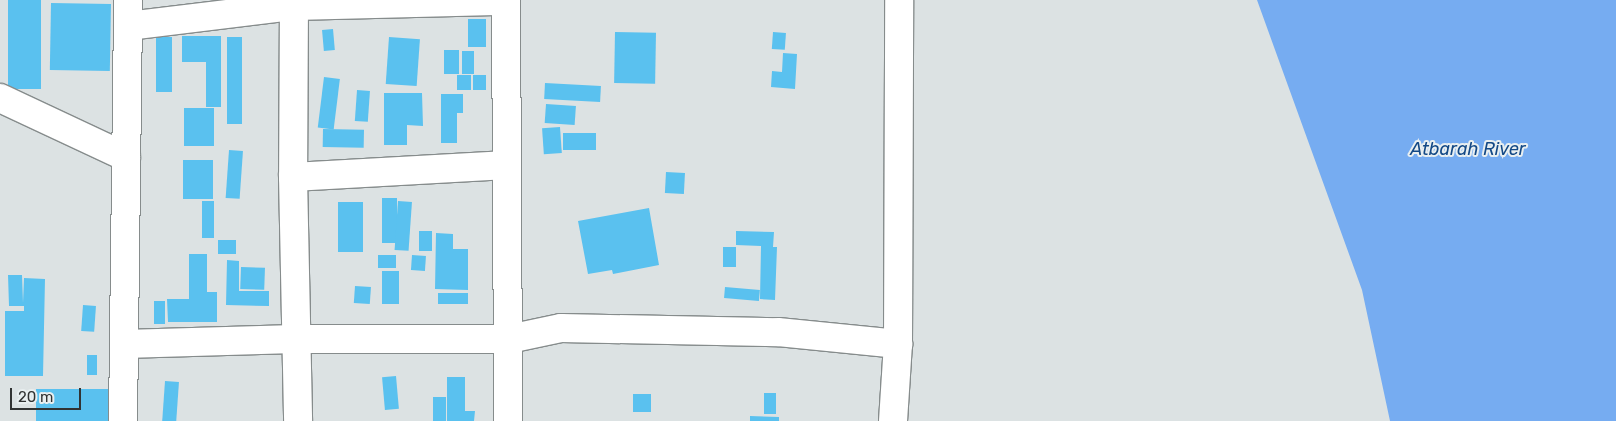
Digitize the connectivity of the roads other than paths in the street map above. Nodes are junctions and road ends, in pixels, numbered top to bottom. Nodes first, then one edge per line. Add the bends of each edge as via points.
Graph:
1 (899, 0) edge
2 (506, 1) edge
3 (294, 3) edge
4 (128, 13) edge
5 (0, 98) edge
6 (126, 157) junction
7 (507, 165) junction
8 (293, 177) junction
9 (295, 339) junction
10 (509, 339) junction
11 (124, 344) junction
12 (898, 344) junction
13 (123, 421) edge
14 (298, 421) edge
15 (508, 421) edge
16 (893, 421) edge

1 - 12 street
2 - 3 street
2 - 7 street
3 - 4 street
3 - 8 street
4 - 6 street
5 - 6 street
6 - 11 street
7 - 8 street
7 - 10 street
8 - 9 street
9 - 10 street
9 - 11 street
9 - 14 street
10 - 12 street via 561,328 778,332
10 - 15 street
11 - 13 street
12 - 16 street

